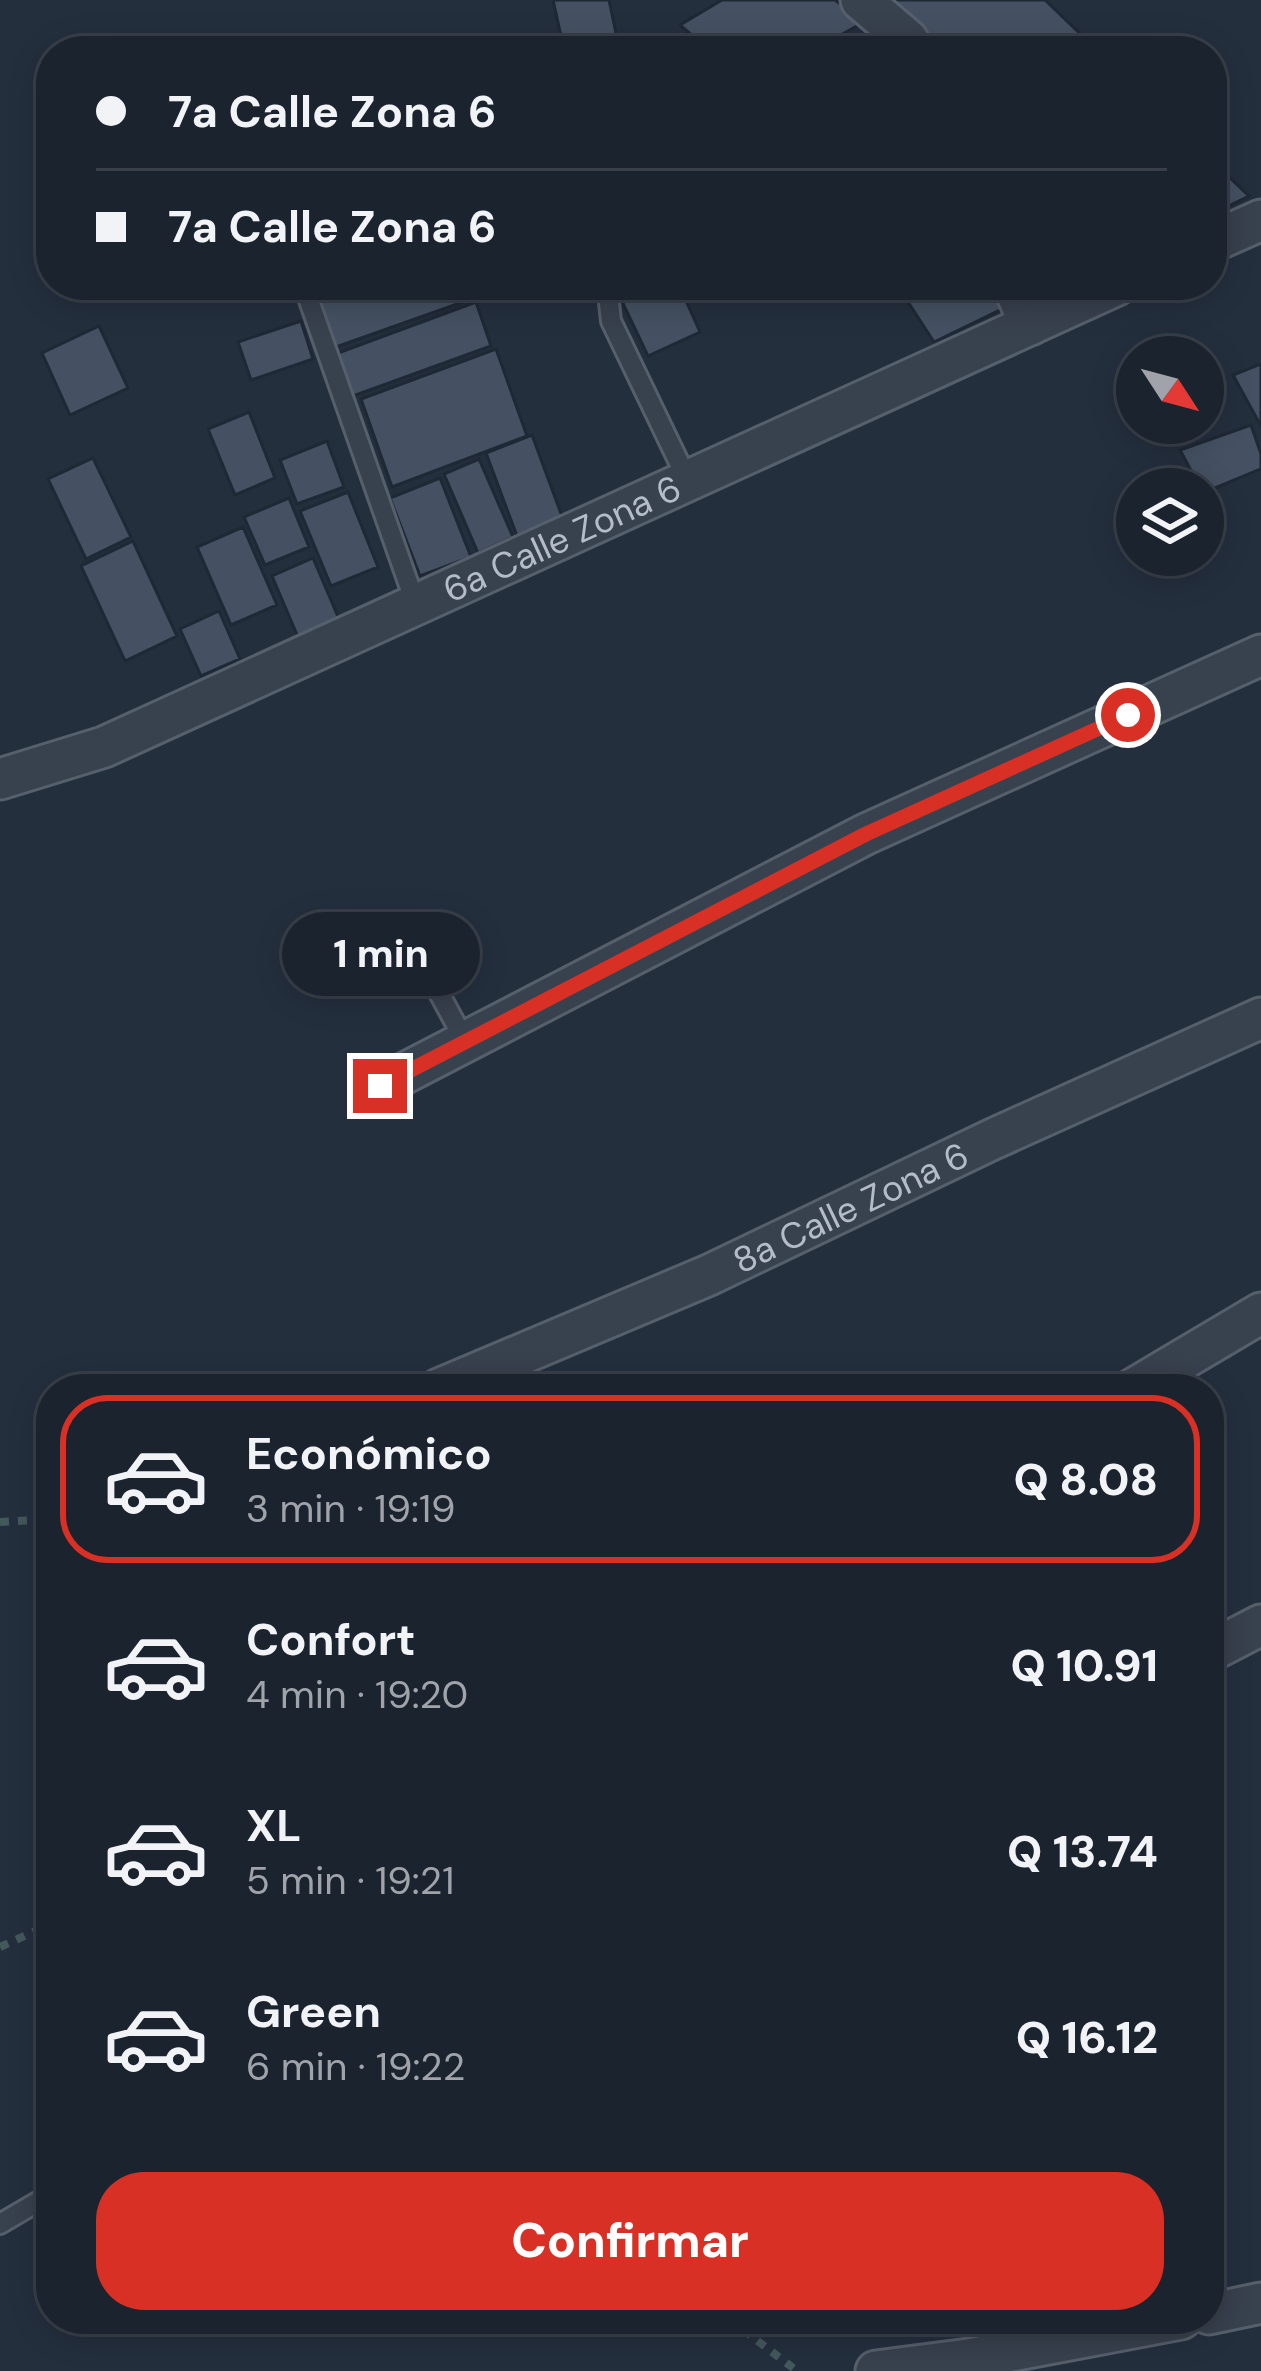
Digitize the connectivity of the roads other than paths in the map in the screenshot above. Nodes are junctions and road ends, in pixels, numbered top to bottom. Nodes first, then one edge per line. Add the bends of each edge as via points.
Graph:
1 (861, 0) edge
2 (903, 36) edge
3 (1261, 220) edge
4 (1227, 235) edge
5 (310, 300) edge
6 (609, 300) edge
7 (1019, 300) edge
8 (1084, 300) edge
9 (1030, 325) junction
10 (688, 481) junction
11 (416, 606) junction
12 (1261, 656) edge
13 (0, 779) edge
14 (402, 925) dead end
15 (1261, 1018) edge
16 (465, 1041) junction
17 (380, 1086) dead end
18 (1261, 1313) edge
19 (475, 1374) edge
20 (1158, 1374) edge
21 (1261, 1624) edge
22 (1224, 1644) edge
23 (36, 2203) edge
24 (0, 2224) edge
25 (1261, 2303) edge
26 (1224, 2311) edge
27 (1102, 2334) edge
28 (876, 2371) edge

1 - 2 street
3 - 4 street
5 - 11 lane
6 - 10 lane via 611,321
7 - 9 street
8 - 9 street, 6a Calle Zona 6
9 - 10 street, 6a Calle Zona 6
10 - 11 street, 6a Calle Zona 6
11 - 13 street, 6a Calle Zona 6 via 104,747
12 - 16 street via 866,834
14 - 16 lane
15 - 19 street, 8a Calle Zona 6 via 710,1275
16 - 17 street
18 - 20 street
21 - 22 street
23 - 24 lane
25 - 26 street
27 - 28 street

